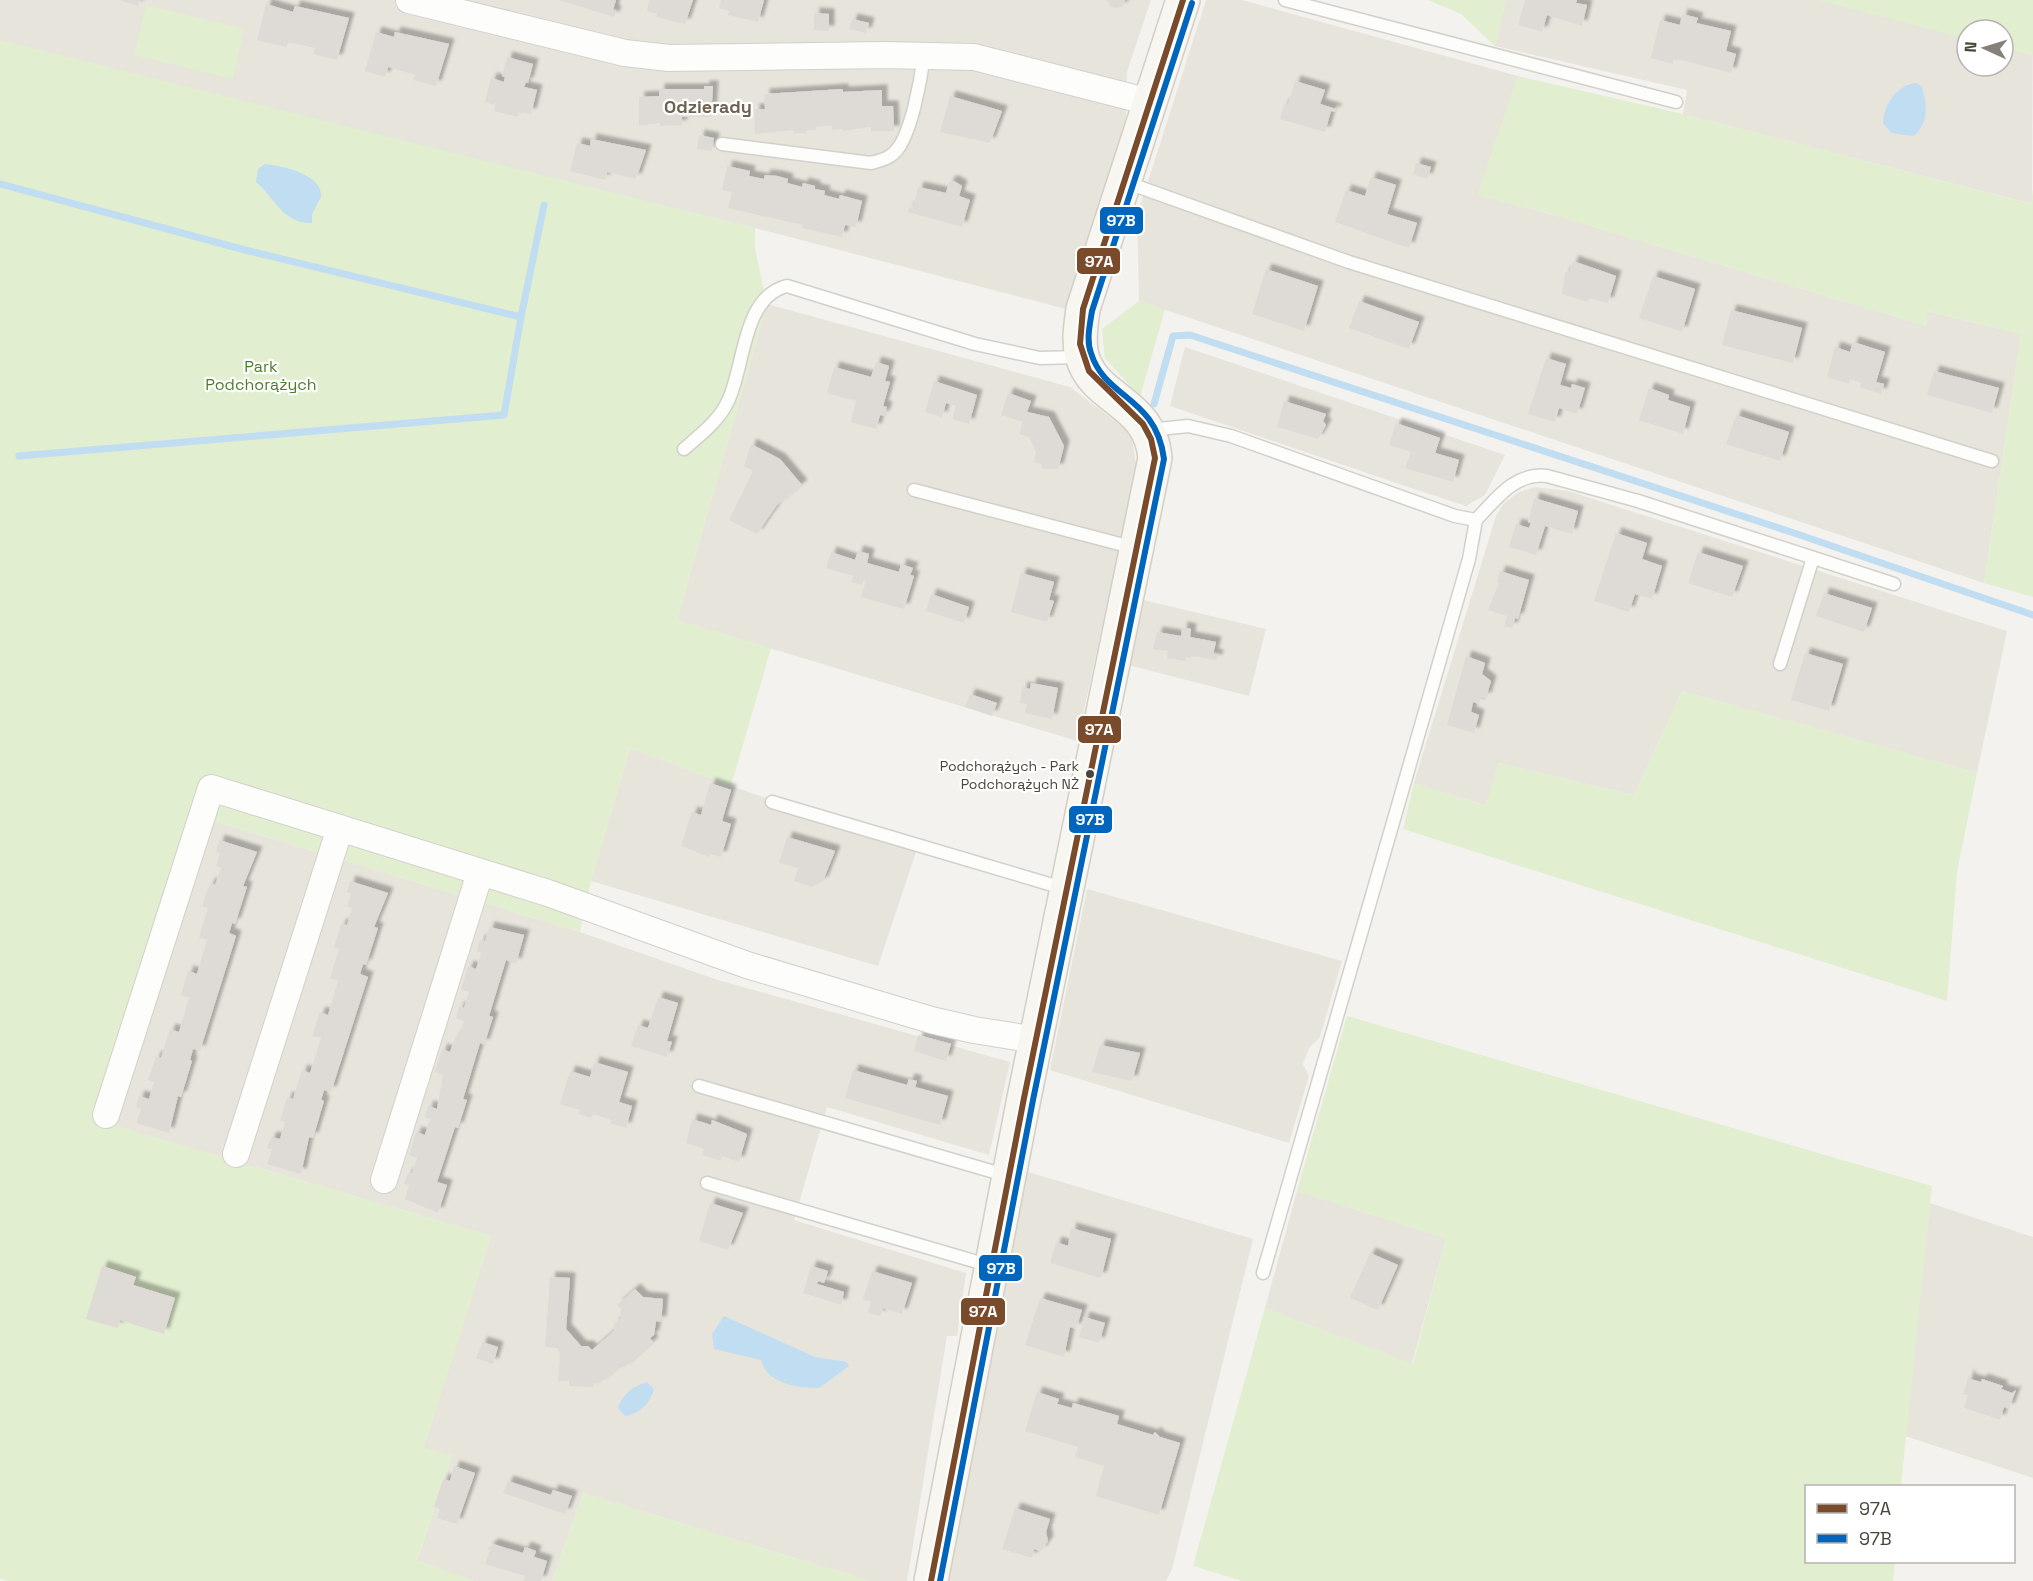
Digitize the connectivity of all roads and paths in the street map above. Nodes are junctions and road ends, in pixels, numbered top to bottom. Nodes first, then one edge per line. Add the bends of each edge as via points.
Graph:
1 (409, 0) edge
2 (1183, 0) edge
3 (1286, 0) edge
4 (924, 55) junction
5 (1150, 102) junction
6 (1676, 102) dead end
7 (722, 144) dead end
8 (1124, 182) junction
9 (1083, 357) junction
10 (1149, 430) junction
11 (684, 449) dead end
12 (1992, 461) dead end
13 (914, 490) dead end
14 (1476, 520) junction
15 (1137, 549) junction
16 (1813, 558) junction
17 (1894, 585) dead end
18 (1780, 664) dead end
19 (772, 802) dead end
20 (340, 828) junction
21 (480, 873) junction
22 (1067, 889) junction
23 (1037, 1040) junction
24 (699, 1086) dead end
25 (106, 1115) dead end
26 (236, 1154) dead end
27 (1009, 1176) junction
28 (384, 1180) dead end
29 (707, 1183) dead end
30 (992, 1266) junction
31 (1263, 1274) dead end
32 (931, 1581) edge

1 - 4 street via 650,57
2 - 5 street
3 - 6 lane
4 - 5 street via 985,59
4 - 7 lane via 912,113 899,147 887,159 871,163
5 - 8 street
8 - 9 street via 1083,309
8 - 12 lane via 1349,262
9 - 10 street via 1097,381
9 - 11 lane via 1040,358 975,344 787,286 772,292 758,306 728,401 715,421
10 - 14 lane via 1188,426 1231,436 1455,516
10 - 15 street via 1155,458
13 - 15 lane
14 - 16 lane via 1510,485 1536,475 1638,501
14 - 31 lane via 1470,559
15 - 22 street
16 - 17 lane
16 - 18 lane
19 - 22 lane
20 - 21 street
20 - 25 street via 211,788
20 - 26 street
21 - 23 street via 548,893 747,965 899,1011 974,1030
21 - 28 street
22 - 23 street
23 - 27 street
24 - 27 lane
27 - 30 street
29 - 30 lane
30 - 32 street

